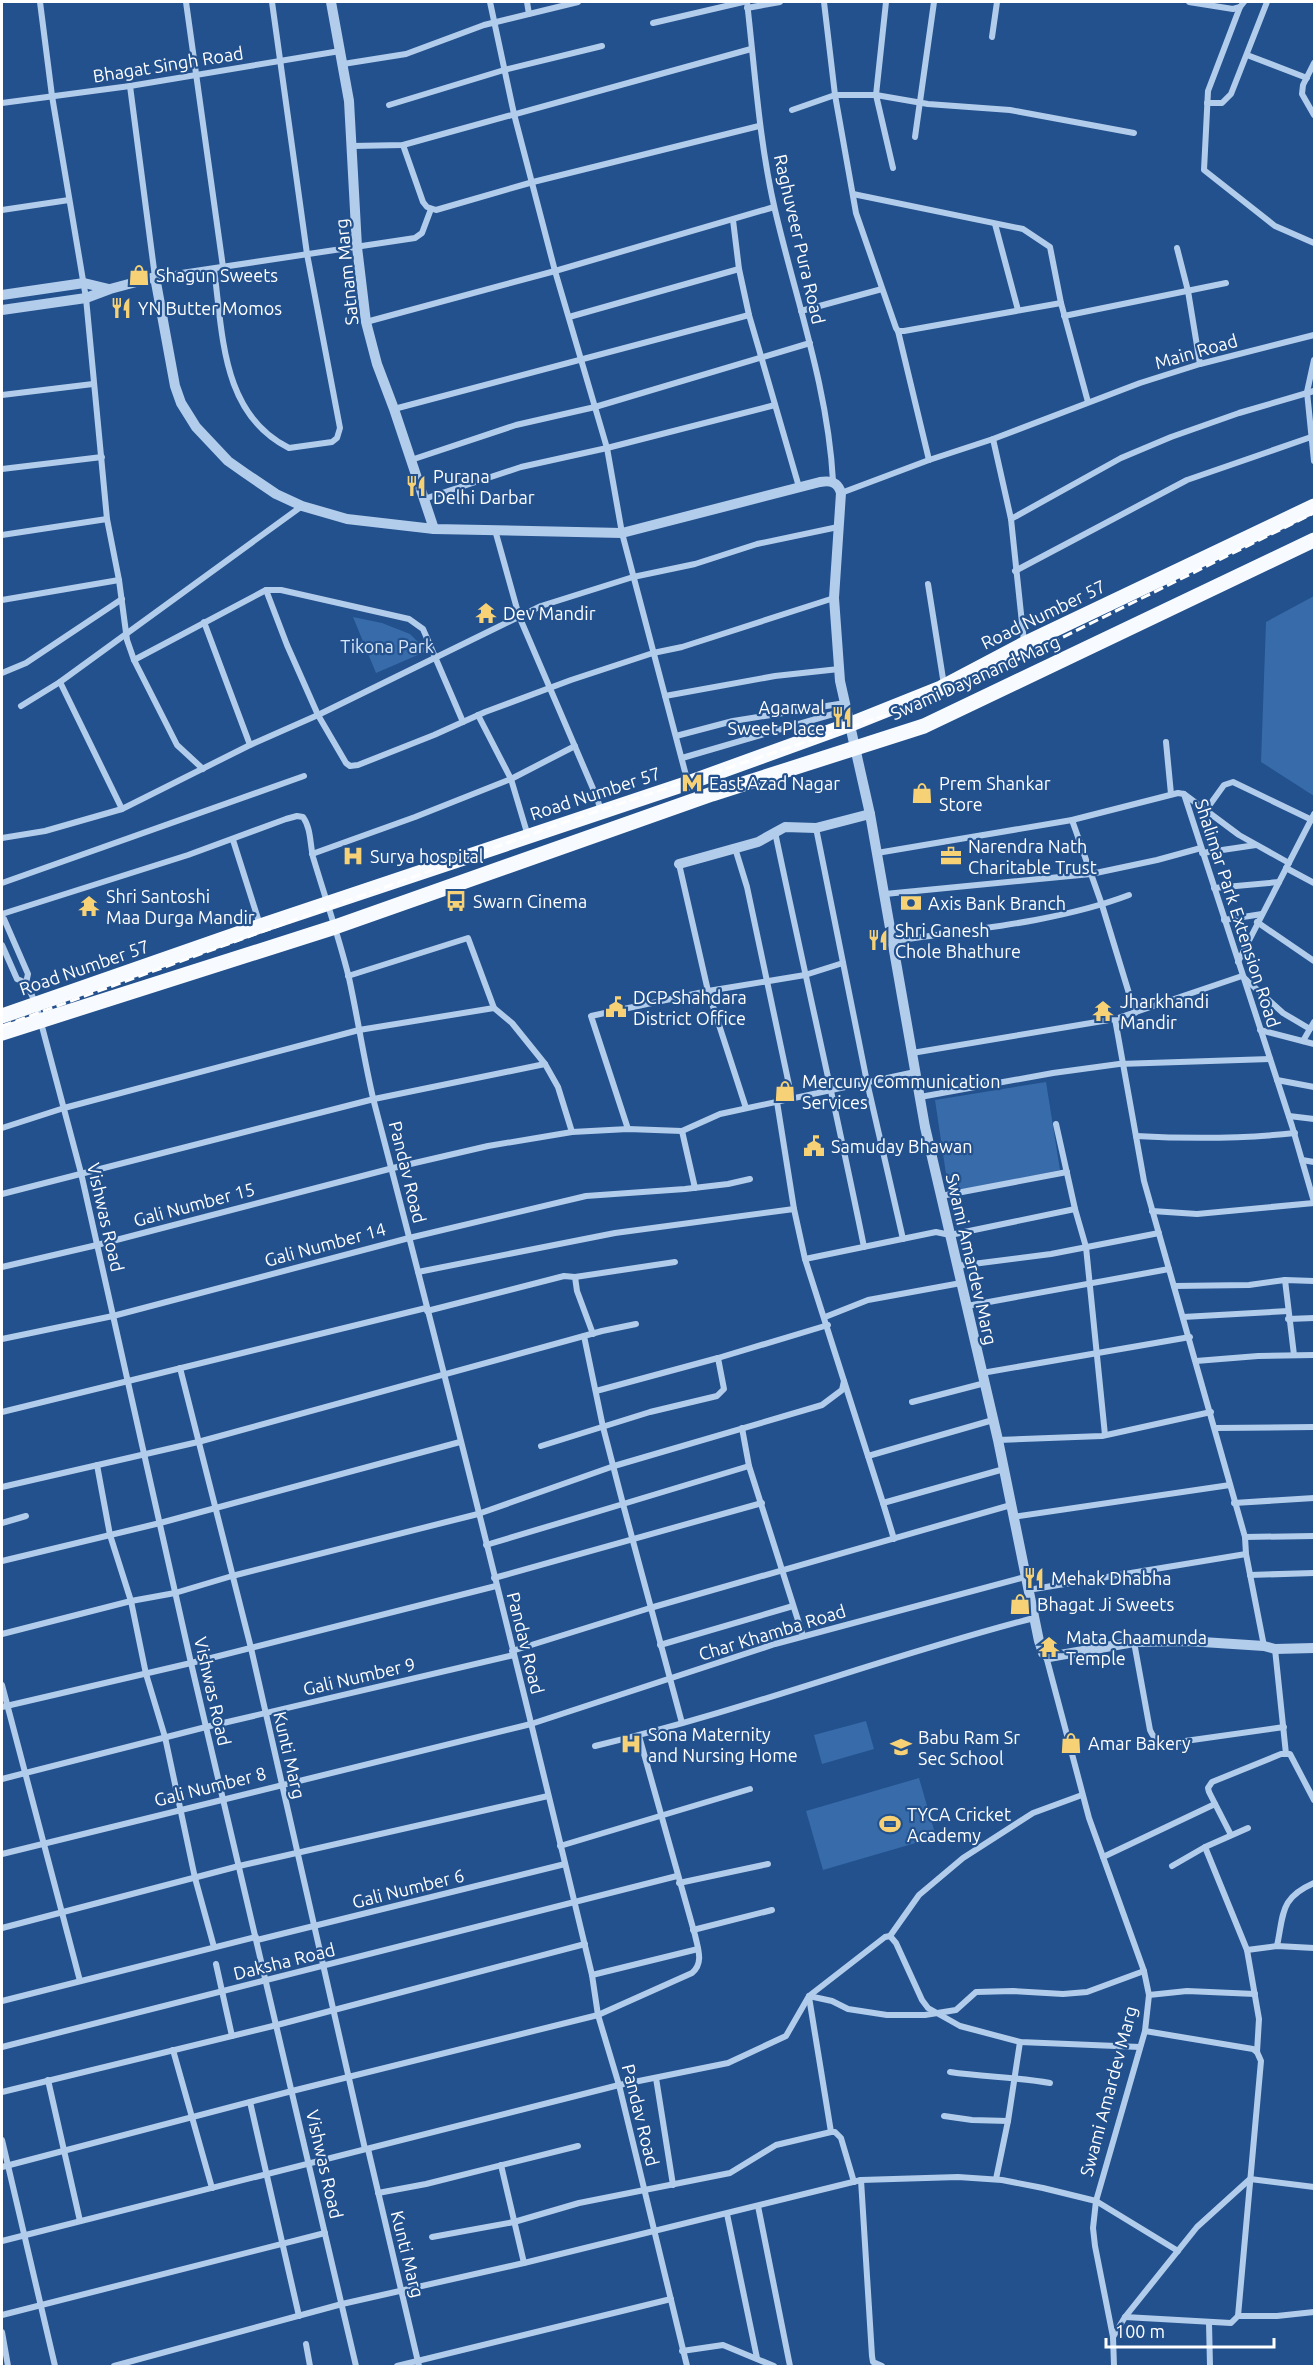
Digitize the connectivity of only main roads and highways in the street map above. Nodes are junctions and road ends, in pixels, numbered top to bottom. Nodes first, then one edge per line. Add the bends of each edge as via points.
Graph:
1 (1314, 506) edge
2 (1314, 540) edge
3 (336, 933) joint
4 (2, 1016) edge
5 (2, 1033) edge

1 - 4 main road, Road Number 57 via 1024,644 945,686 848,712 688,783
2 - 3 main road, Swami Dayanand Marg via 924,726 712,794
3 - 5 main road, Road Number 57

